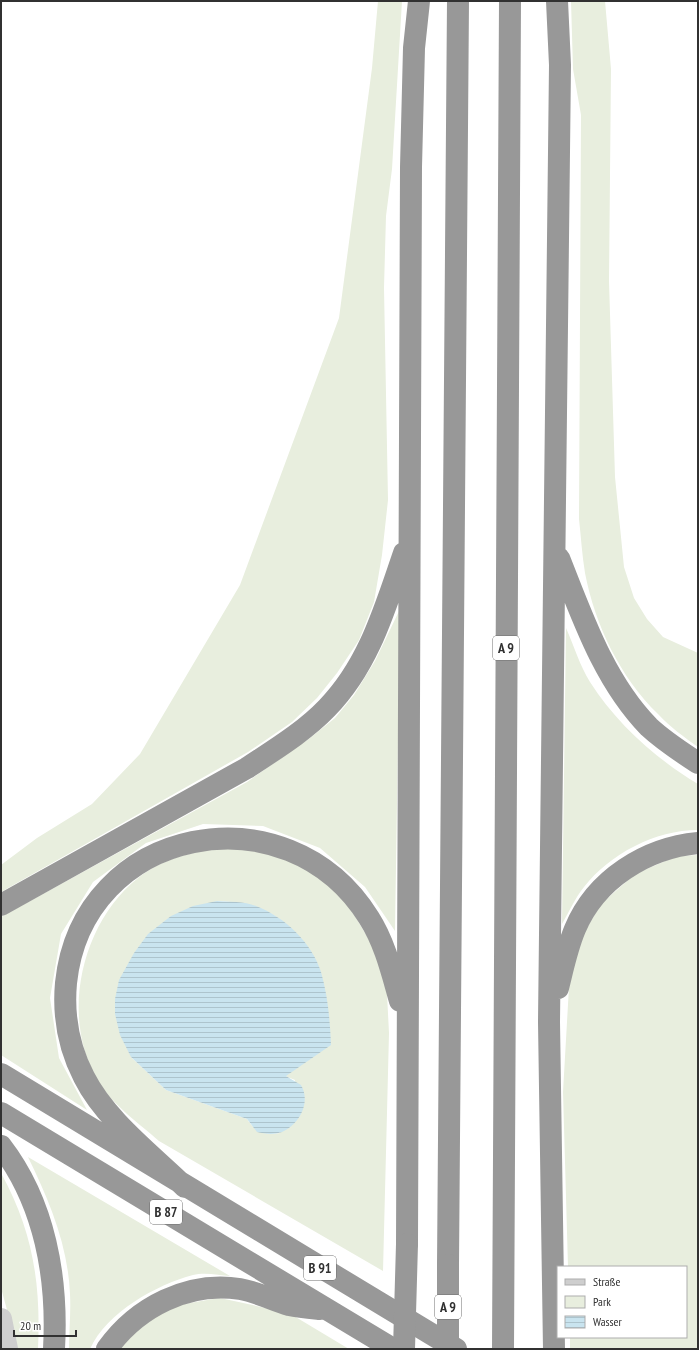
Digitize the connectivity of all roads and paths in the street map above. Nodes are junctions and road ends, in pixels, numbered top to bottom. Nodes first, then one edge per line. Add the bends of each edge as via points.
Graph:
1 (419, 1) edge
2 (458, 1) edge
3 (510, 1) edge
4 (557, 1) edge
5 (409, 537) junction
6 (555, 548) junction
7 (698, 763) edge
8 (698, 843) edge
9 (1, 905) edge
10 (549, 1022) junction
11 (407, 1029) junction
12 (1, 1074) edge
13 (1, 1114) edge
14 (1, 1146) edge
15 (185, 1187) junction
16 (331, 1311) junction
17 (1, 1319) edge
18 (7, 1349) edge
19 (54, 1349) edge
20 (107, 1349) edge
21 (393, 1349) edge
22 (404, 1349) edge
23 (448, 1349) edge
24 (456, 1349) edge
25 (503, 1349) edge
26 (554, 1349) edge

1 - 5 highway via 414,48 411,167
2 - 23 highway, A 9, bridge
3 - 25 highway, A 9
4 - 6 highway via 560,65
5 - 9 highway via 377,630 364,657 327,708 283,745 246,768
5 - 11 highway
6 - 7 highway via 583,617 616,684 649,727
6 - 10 highway
8 - 10 highway via 665,849 646,857 612,879 598,894 575,928
10 - 26 highway
11 - 15 highway via 394,977 370,918 341,883 311,860 284,847 262,841 217,838 194,841 172,848 133,868 102,896 79,932 67,974 65,1017 76,1059 96,1097
11 - 22 highway, bridge via 407,1244
12 - 15 highway, B 91
13 - 16 highway, B 87
14 - 19 highway via 23,1182 43,1231 54,1293
15 - 24 highway, B 91
16 - 20 highway via 289,1305 265,1295 240,1290 203,1289 185,1293 151,1307 121,1332
16 - 21 highway, B 87
17 - 18 street

